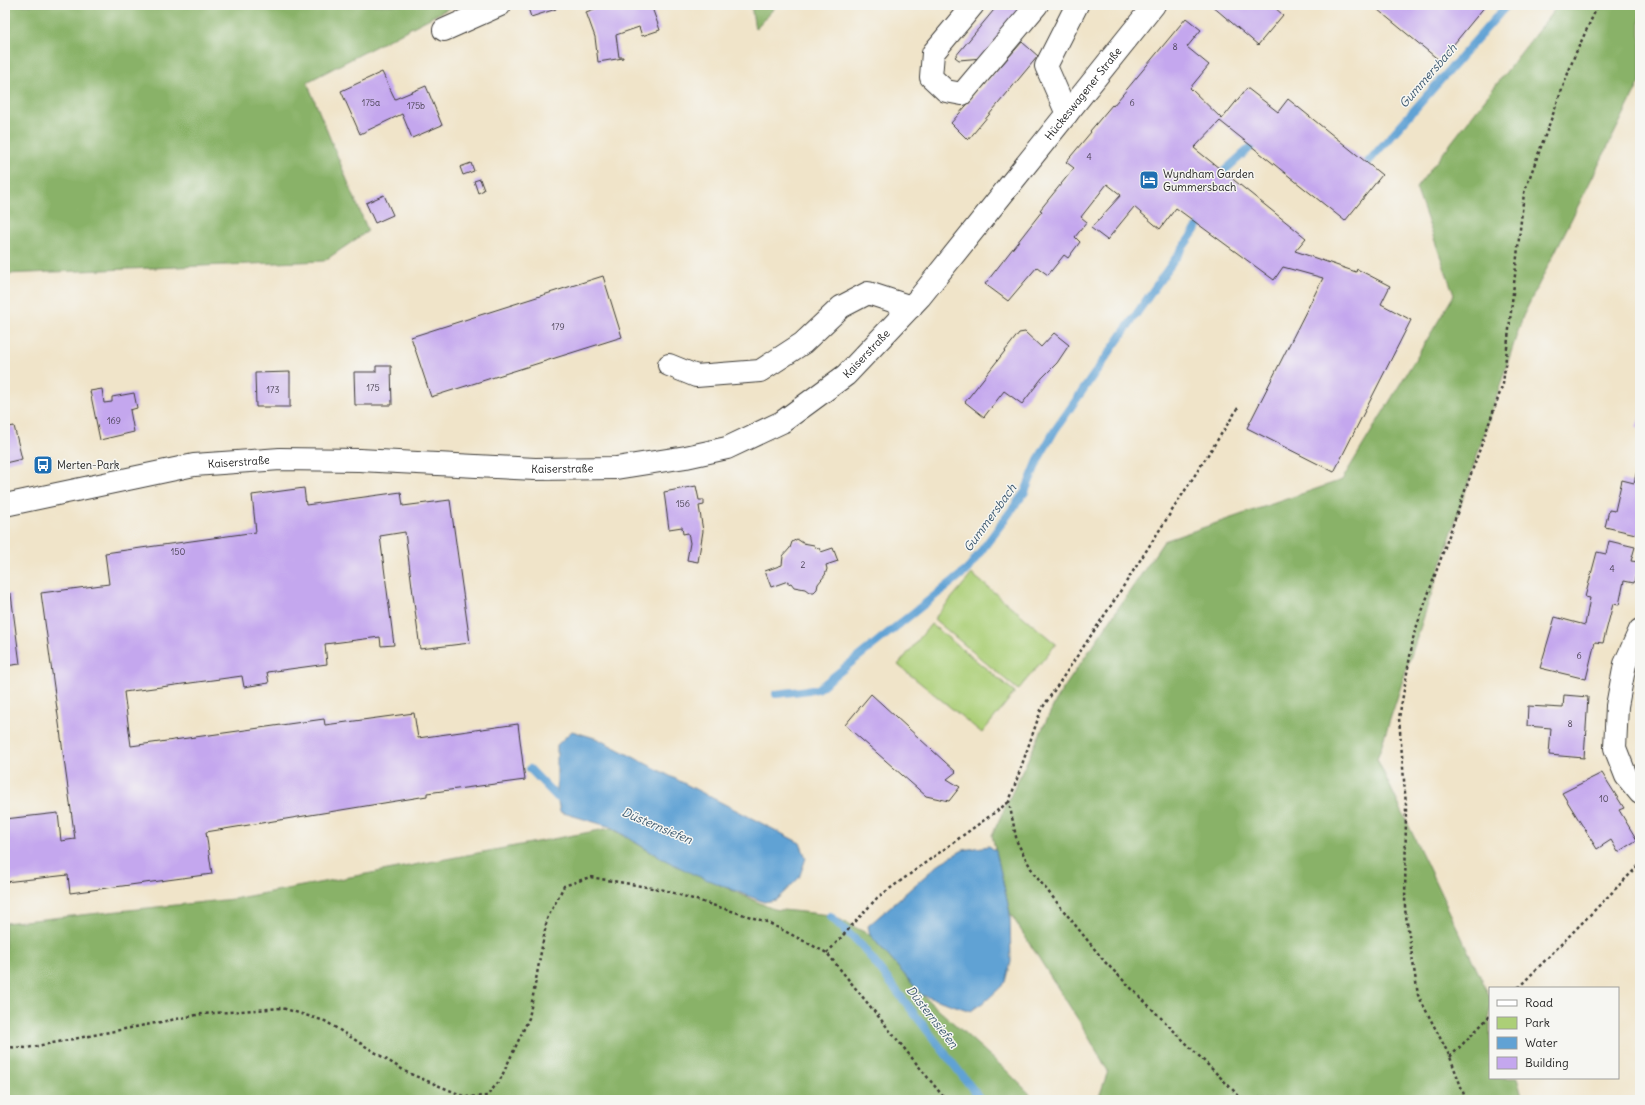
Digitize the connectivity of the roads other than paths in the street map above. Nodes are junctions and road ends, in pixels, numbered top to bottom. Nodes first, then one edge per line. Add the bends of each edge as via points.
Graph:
1 (500, 5) edge
2 (973, 5) edge
3 (1037, 5) edge
4 (1077, 5) edge
5 (1154, 5) edge
6 (444, 30) dead end
7 (1067, 114) junction
8 (1012, 182) joint
9 (911, 307) junction
10 (669, 365) dead end
11 (5, 505) edge
12 (1640, 630) edge
13 (1640, 793) edge

1 - 6 street
2 - 3 street via 932,54 931,77 946,91 962,94
4 - 7 street via 1046,66
5 - 7 street, Hückeswagener Straße
7 - 8 street, Hückeswagener Straße
8 - 9 street, Kaiserstraße
9 - 10 street via 868,293 841,307 803,343 760,371 696,376
9 - 11 street, Kaiserstraße via 846,375 782,422 727,448 693,456 609,468 535,469 359,460 264,460 194,465
12 - 13 street via 1625,664 1617,706 1615,748 1626,776

